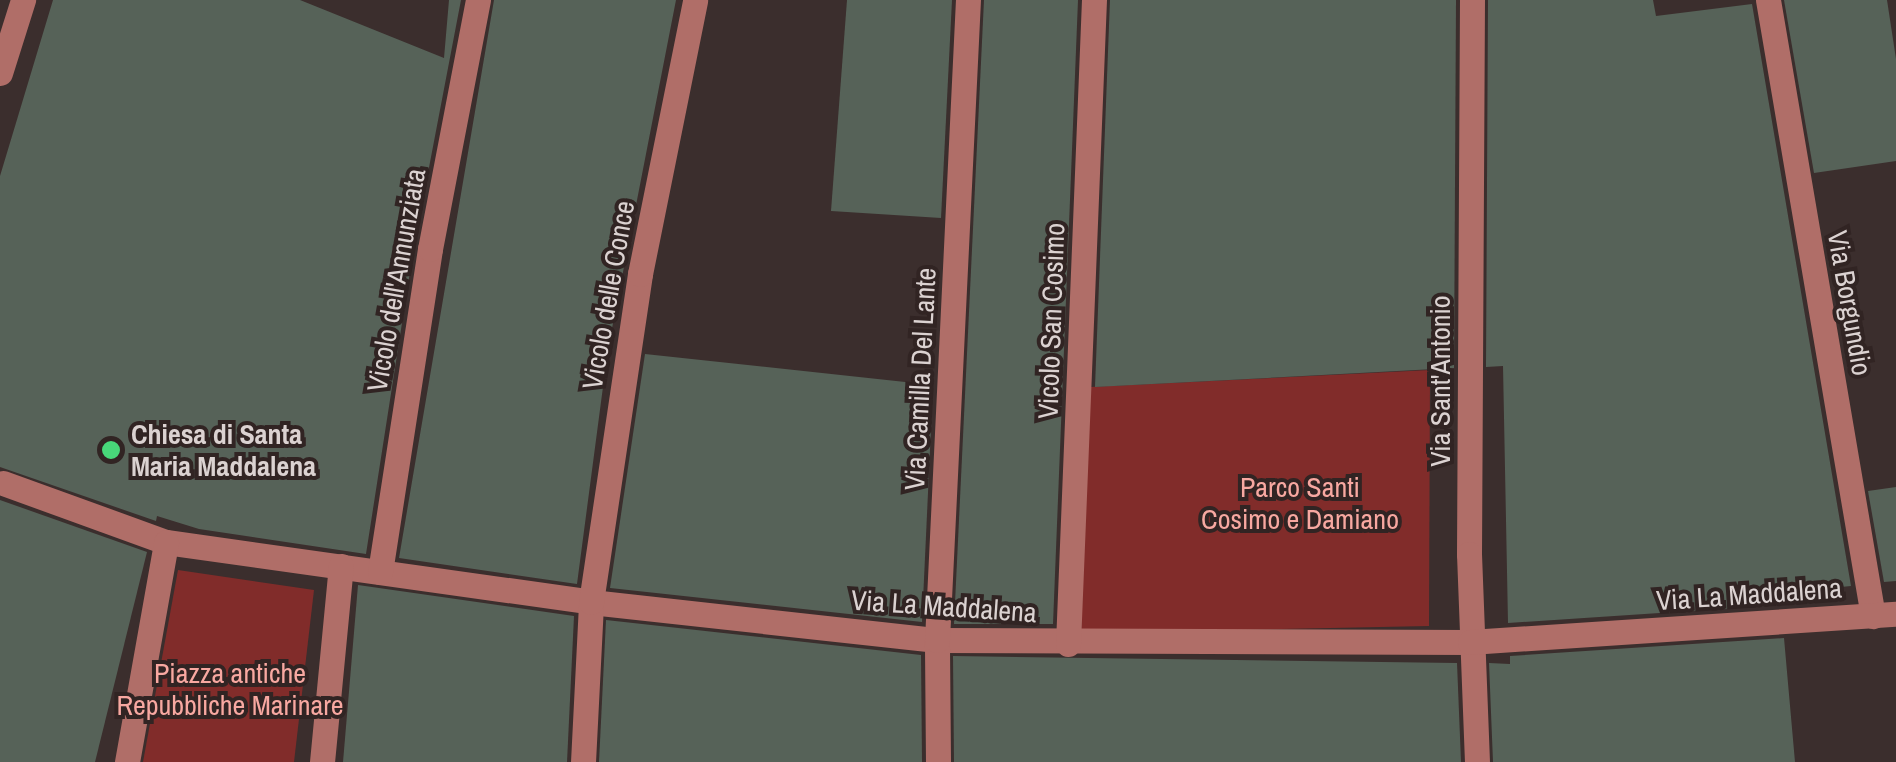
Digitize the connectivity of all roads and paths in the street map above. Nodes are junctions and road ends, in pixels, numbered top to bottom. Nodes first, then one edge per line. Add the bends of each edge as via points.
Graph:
1 (23, 0) edge
2 (478, 0) edge
3 (695, 0) edge
4 (968, 0) edge
5 (1094, 0) edge
6 (1472, 0) edge
7 (1768, 0) edge
8 (0, 74) edge
9 (3, 483) dead end
10 (166, 542) junction
11 (341, 566) junction
12 (380, 572) junction
13 (591, 602) junction
14 (1884, 615) edge
15 (937, 640) junction
16 (1470, 642) junction
17 (1068, 644) junction
18 (127, 762) edge
19 (322, 762) edge
20 (583, 762) edge
21 (938, 762) edge
22 (1478, 762) edge

1 - 8 street
2 - 12 street, Vicolo dell'Annunziata via 430,248
3 - 13 street, Vicolo delle Conce via 640,274
4 - 15 street, Via Camilla Del Lante
5 - 17 street, Vicolo San Cosimo
6 - 16 street, Via Sant'Antonio
7 - 14 street, Via Borgundio
9 - 10 street, Via La Maddalena
10 - 11 street, Via La Maddalena
10 - 18 street
11 - 12 street, Via La Maddalena
11 - 19 street
12 - 13 street, Via La Maddalena
13 - 15 street, Via La Maddalena
13 - 20 street, Vicolo delle Conce
14 - 16 street, Via La Maddalena
15 - 17 street, Via La Maddalena
15 - 21 street, Via Camilla Del Lante
16 - 17 street, Via La Maddalena
16 - 22 street, Via Sant'Antonio

